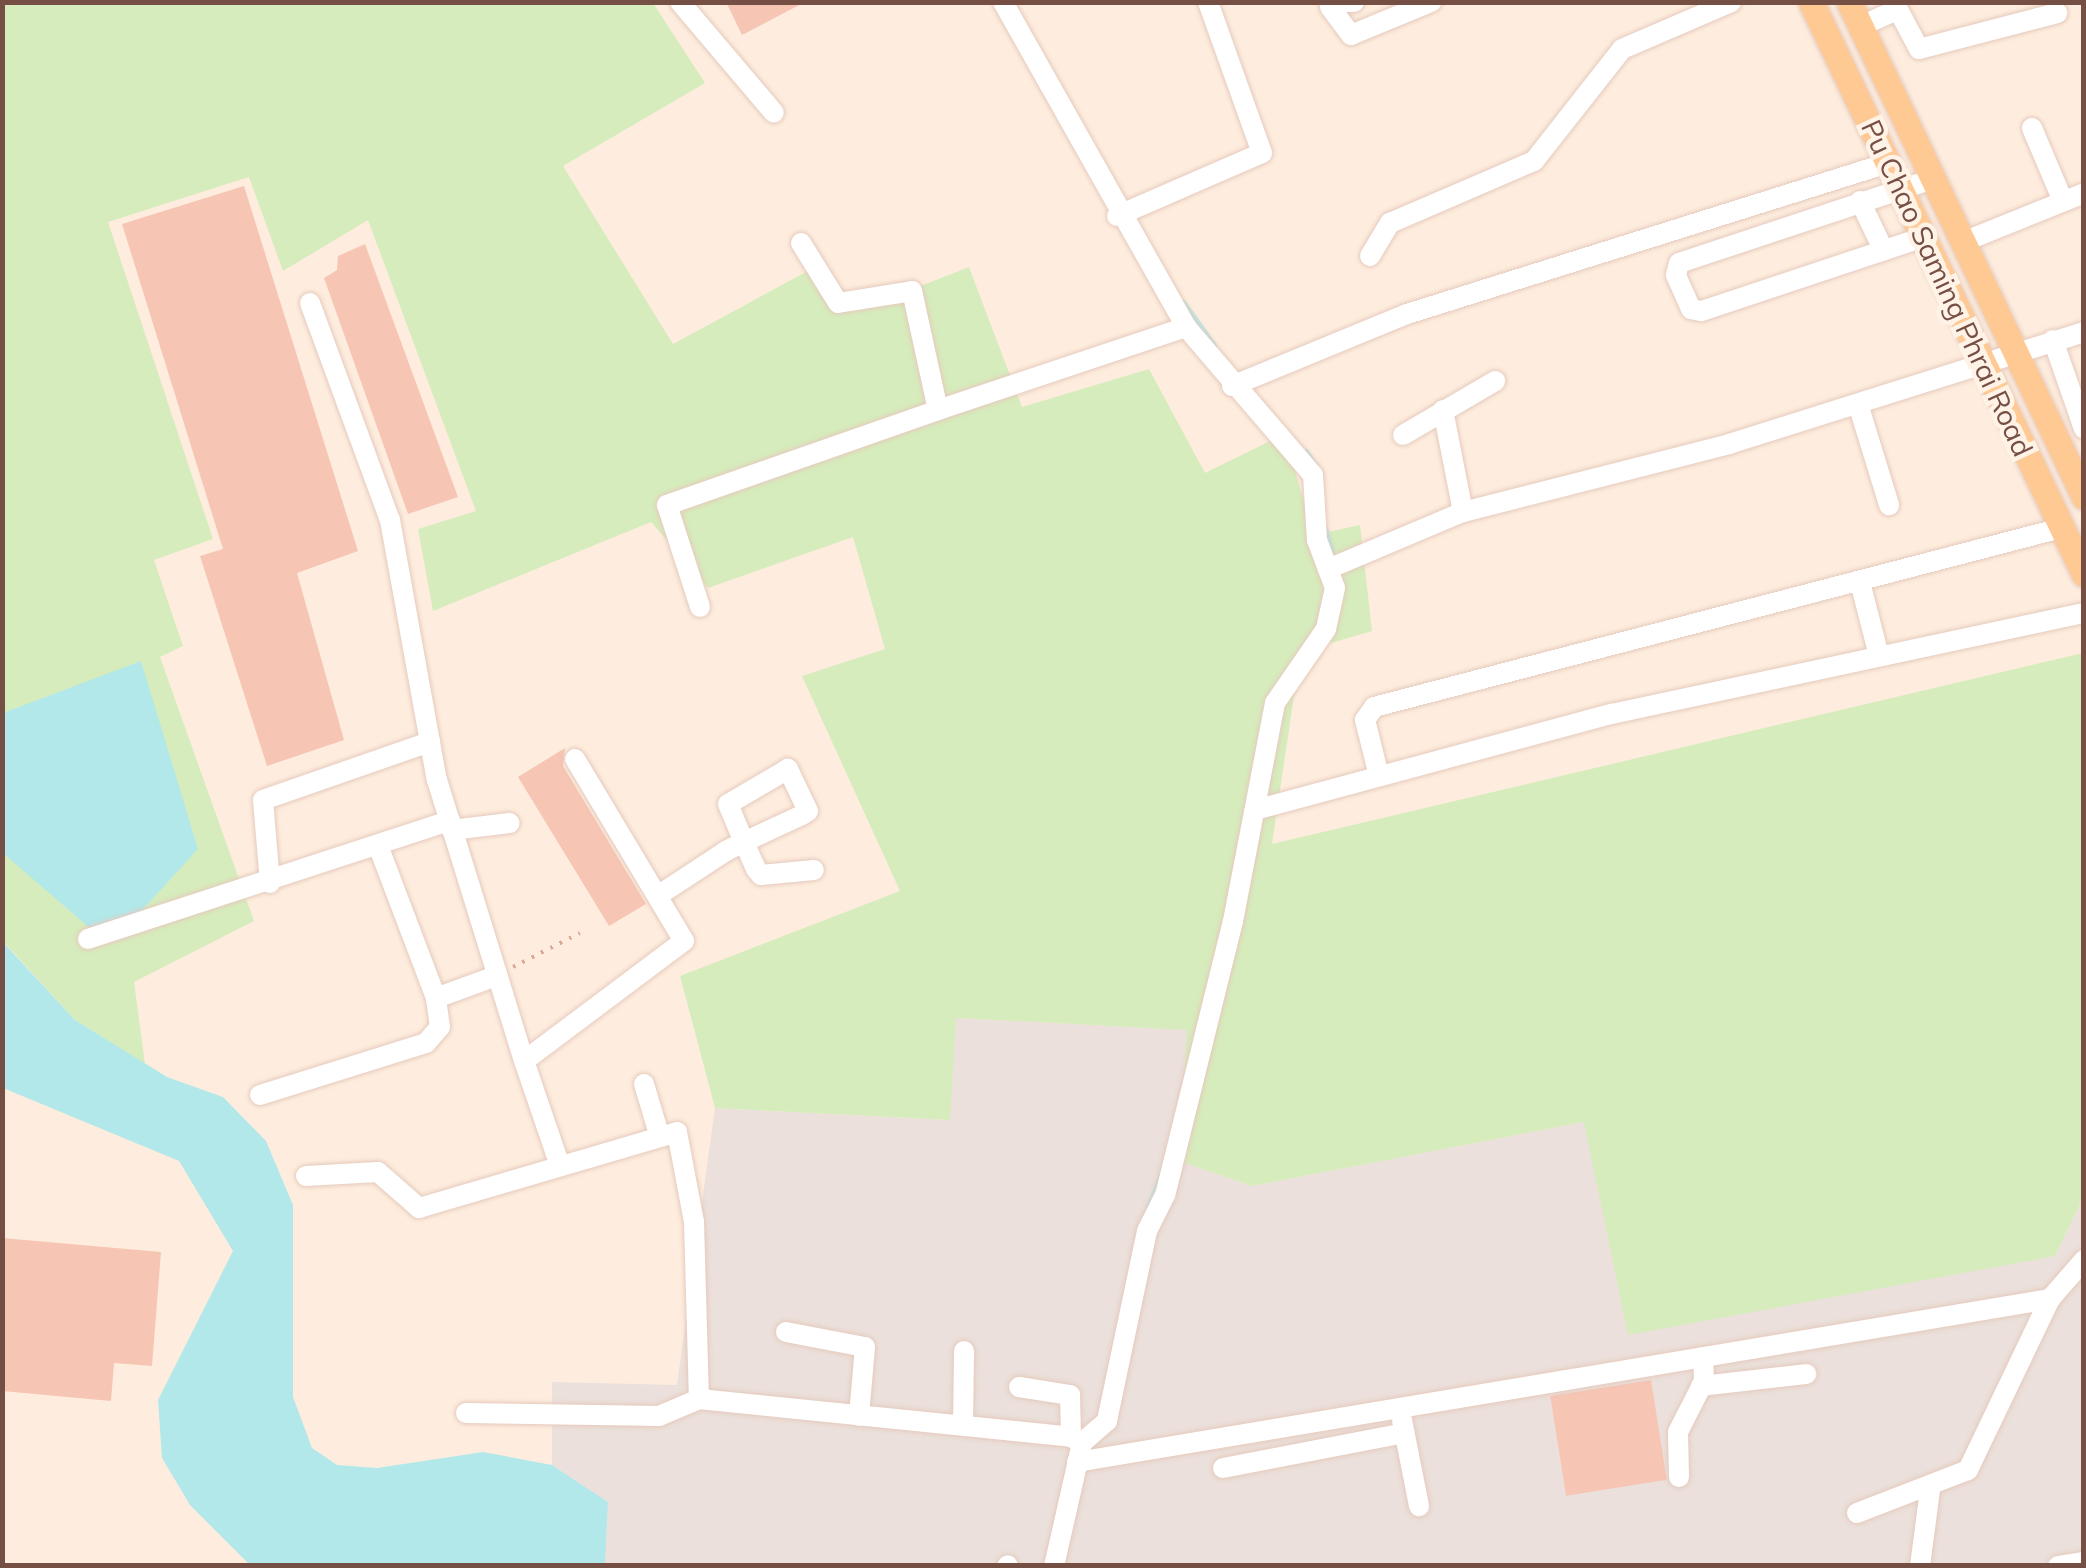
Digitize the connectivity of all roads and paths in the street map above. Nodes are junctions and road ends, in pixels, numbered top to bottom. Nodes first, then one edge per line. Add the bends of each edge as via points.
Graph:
1 (680, 2) edge
2 (1004, 2) edge
3 (1208, 2) edge
4 (1354, 2) edge
5 (1431, 2) edge
6 (1730, 2) edge
7 (1810, 2) edge
8 (1849, 2) edge
9 (1329, 5) edge
10 (1896, 6) edge
11 (2058, 13) dead end
12 (1860, 26) junction
13 (774, 113) dead end
14 (2032, 128) dead end
15 (1888, 163) junction
16 (1933, 179) junction
17 (1900, 189) junction
18 (2084, 193) edge
19 (1860, 201) junction
20 (2063, 201) junction
21 (1123, 213) junction
22 (1924, 238) junction
23 (801, 242) dead end
24 (1963, 242) junction
25 (1884, 251) junction
26 (1370, 256) dead end
27 (1679, 282) junction
28 (1656, 289) dead end
29 (310, 303) dead end
30 (1186, 327) junction
31 (2084, 332) edge
32 (2053, 340) junction
33 (2015, 352) junction
34 (1983, 364) junction
35 (1494, 381) dead end
36 (1240, 383) junction
37 (1858, 404) junction
38 (938, 410) junction
39 (1444, 410) junction
40 (2084, 428) edge
41 (1403, 435) dead end
42 (2073, 450) edge
43 (2082, 489) edge
44 (1889, 506) dead end
45 (1463, 512) junction
46 (2061, 528) junction
47 (1335, 567) junction
48 (2084, 574) edge
49 (1860, 582) junction
50 (700, 607) dead end
51 (2084, 613) edge
52 (1879, 656) junction
53 (430, 742) junction
54 (574, 758) dead end
55 (1378, 776) junction
56 (1264, 807) junction
57 (510, 822) dead end
58 (451, 825) junction
59 (379, 848) junction
60 (814, 870) dead end
61 (270, 883) junction
62 (659, 895) junction
63 (580, 932) dead end
64 (88, 939) dead end
65 (496, 976) junction
66 (436, 998) junction
67 (524, 1060) junction
68 (644, 1084) dead end
69 (260, 1095) dead end
70 (658, 1130) junction
71 (559, 1163) junction
72 (306, 1176) dead end
73 (2084, 1260) edge
74 (2050, 1299) junction
75 (786, 1332) dead end
76 (964, 1351) dead end
77 (1703, 1358) junction
78 (1806, 1374) dead end
79 (1019, 1386) dead end
80 (1701, 1386) junction
81 (699, 1399) junction
82 (1400, 1410) junction
83 (466, 1413) dead end
84 (859, 1416) junction
85 (963, 1425) junction
86 (1405, 1433) junction
87 (1077, 1448) junction
88 (1224, 1468) dead end
89 (1679, 1477) dead end
90 (1930, 1490) junction
91 (1419, 1506) dead end
92 (1857, 1513) dead end
93 (2084, 1562) edge
94 (1054, 1566) edge
95 (1920, 1566) edge
96 (2058, 1566) edge

1 - 13 street
2 - 21 street via 1056,84
3 - 21 street via 1262,153
4 - 9 street
5 - 9 street via 1351,35
6 - 26 street via 1622,48 1534,161 1390,223
7 - 15 main road, Pu Chao Saming Phrai Road
8 - 12 main road, Pu Chao Saming Phrai Road
10 - 11 street via 1919,49
10 - 12 street
12 - 16 main road, Pu Chao Saming Phrai Road
14 - 20 street
15 - 17 main road, Pu Chao Saming Phrai Road
15 - 36 street via 1406,314
16 - 17 street
16 - 24 main road, Pu Chao Saming Phrai Road
17 - 19 street
17 - 22 main road, Pu Chao Saming Phrai Road
18 - 20 street
19 - 25 street
19 - 27 street via 1680,263
20 - 24 street
21 - 30 street
22 - 25 street
22 - 34 main road, Pu Chao Saming Phrai Road
23 - 38 street via 838,303 912,291
24 - 33 main road, Pu Chao Saming Phrai Road
25 - 27 street via 1702,311 1691,309
27 - 28 street
29 - 53 street via 390,520
30 - 36 street
30 - 38 street
31 - 32 street
32 - 33 street
32 - 40 street
33 - 34 street
33 - 42 main road, Pu Chao Saming Phrai Road
34 - 37 street
34 - 46 main road, Pu Chao Saming Phrai Road
35 - 39 street
36 - 47 street via 1313,475
37 - 44 street
37 - 45 street
38 - 50 street via 667,504
39 - 41 street
39 - 45 street
42 - 43 main road, Pu Chao Saming Phrai Road
45 - 47 street
46 - 48 main road, Pu Chao Saming Phrai Road
46 - 49 street
47 - 56 street via 1331,618 1275,703
49 - 52 street
49 - 55 street via 1374,707 1365,720
51 - 52 street
52 - 55 street
53 - 58 street
53 - 61 street via 263,800
54 - 62 street
55 - 56 street
56 - 87 street via 1107,1421
57 - 58 street
58 - 59 street
58 - 65 street
59 - 61 street
59 - 66 street
60 - 62 street via 762,875 744,842
61 - 64 street
62 - 67 street via 684,941
63 - 65 path
65 - 66 street
65 - 67 street
66 - 69 street via 440,1027 426,1042
67 - 71 street
68 - 70 street
70 - 71 street
70 - 81 street via 682,1140 690,1178
71 - 72 street via 419,1208 378,1172
73 - 74 street
74 - 77 street
74 - 90 street via 1968,1470
75 - 84 street via 864,1347
76 - 85 street
77 - 80 street
77 - 82 street
78 - 80 street
79 - 87 street via 1070,1395
80 - 89 street via 1678,1432
81 - 83 street via 659,1416
81 - 84 street
82 - 86 street
82 - 87 street
84 - 85 street
85 - 87 street
86 - 88 street
86 - 91 street
87 - 94 street
90 - 92 street
90 - 95 street
93 - 96 street

